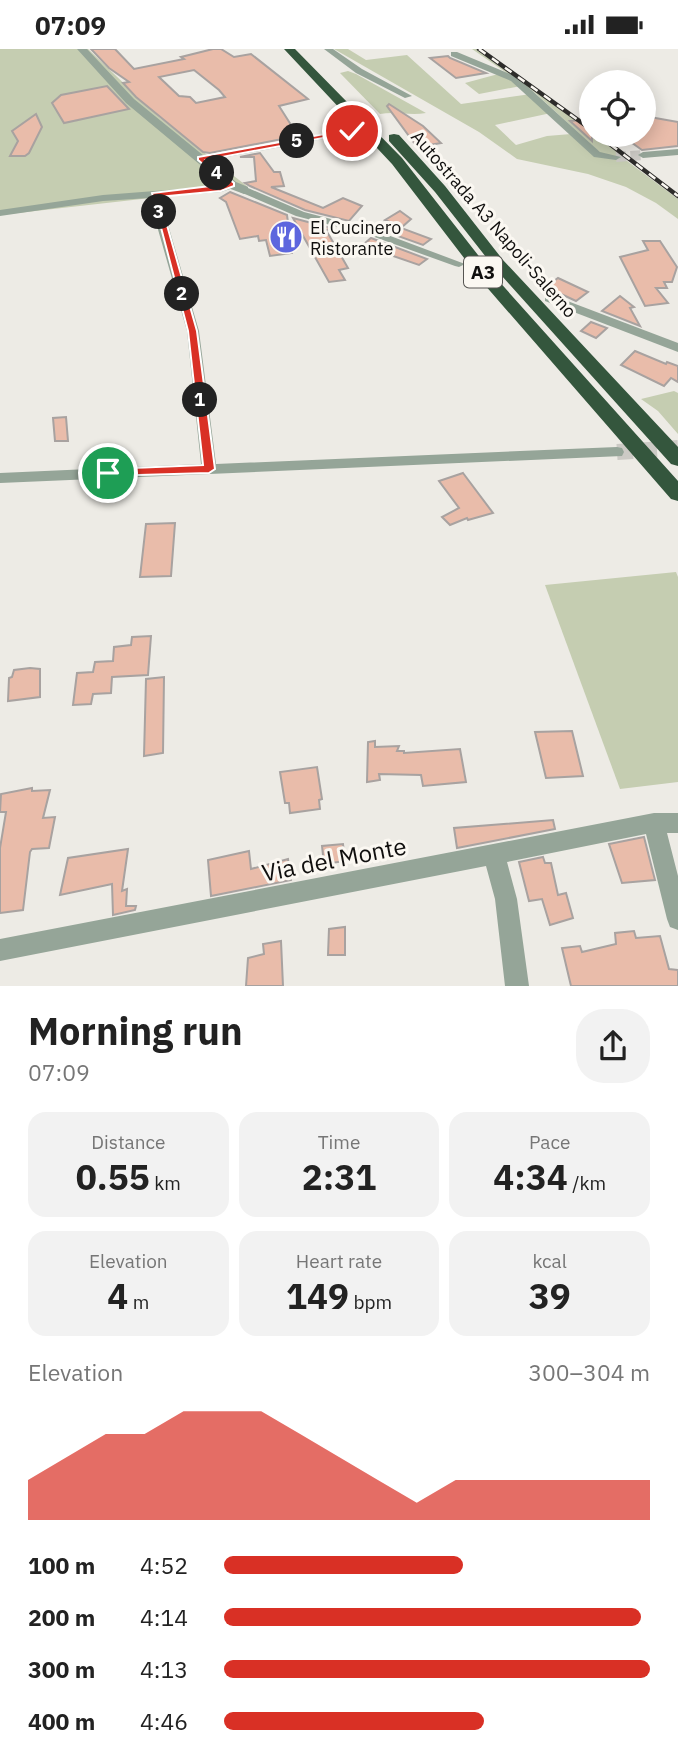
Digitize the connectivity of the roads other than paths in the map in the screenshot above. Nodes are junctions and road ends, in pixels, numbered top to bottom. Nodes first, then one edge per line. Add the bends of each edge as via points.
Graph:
1 (82, 49) edge
2 (289, 49) edge
3 (305, 49) edge
4 (328, 49) edge
5 (454, 54) dead end
6 (408, 96) dead end
7 (352, 131) dead end
8 (678, 152) edge
9 (643, 155) tunnel mouth
10 (616, 157) tunnel mouth
11 (200, 159) junction
12 (238, 188) junction
13 (154, 195) junction
14 (0, 213) edge
15 (459, 264) dead end
16 (549, 298) dead end
17 (678, 348) edge
18 (617, 452) tunnel mouth
19 (678, 459) edge
20 (209, 469) junction
21 (0, 478) edge
22 (678, 494) edge
23 (654, 823) junction
24 (678, 823) edge
25 (494, 854) junction
26 (678, 919) edge
27 (0, 950) edge
28 (517, 986) edge

1 - 11 street via 130,100
2 - 22 highway, Autostrada A3 Napoli-Salerno / A3 via 397,161 491,281
3 - 19 highway, Autostrada A3 Napoli-Salerno / A3 via 415,160 498,263
4 - 6 street
5 - 10 street via 514,79 597,155
7 - 11 street
8 - 9 street
11 - 12 street
12 - 13 street
12 - 15 street via 300,214 373,233
13 - 14 street
13 - 20 street via 193,331
16 - 17 street
18 - 20 street
20 - 21 street
23 - 24 street, Via del Monte
23 - 25 street, Via del Monte
23 - 26 street
25 - 27 street, Via del Monte
25 - 28 street via 506,899

